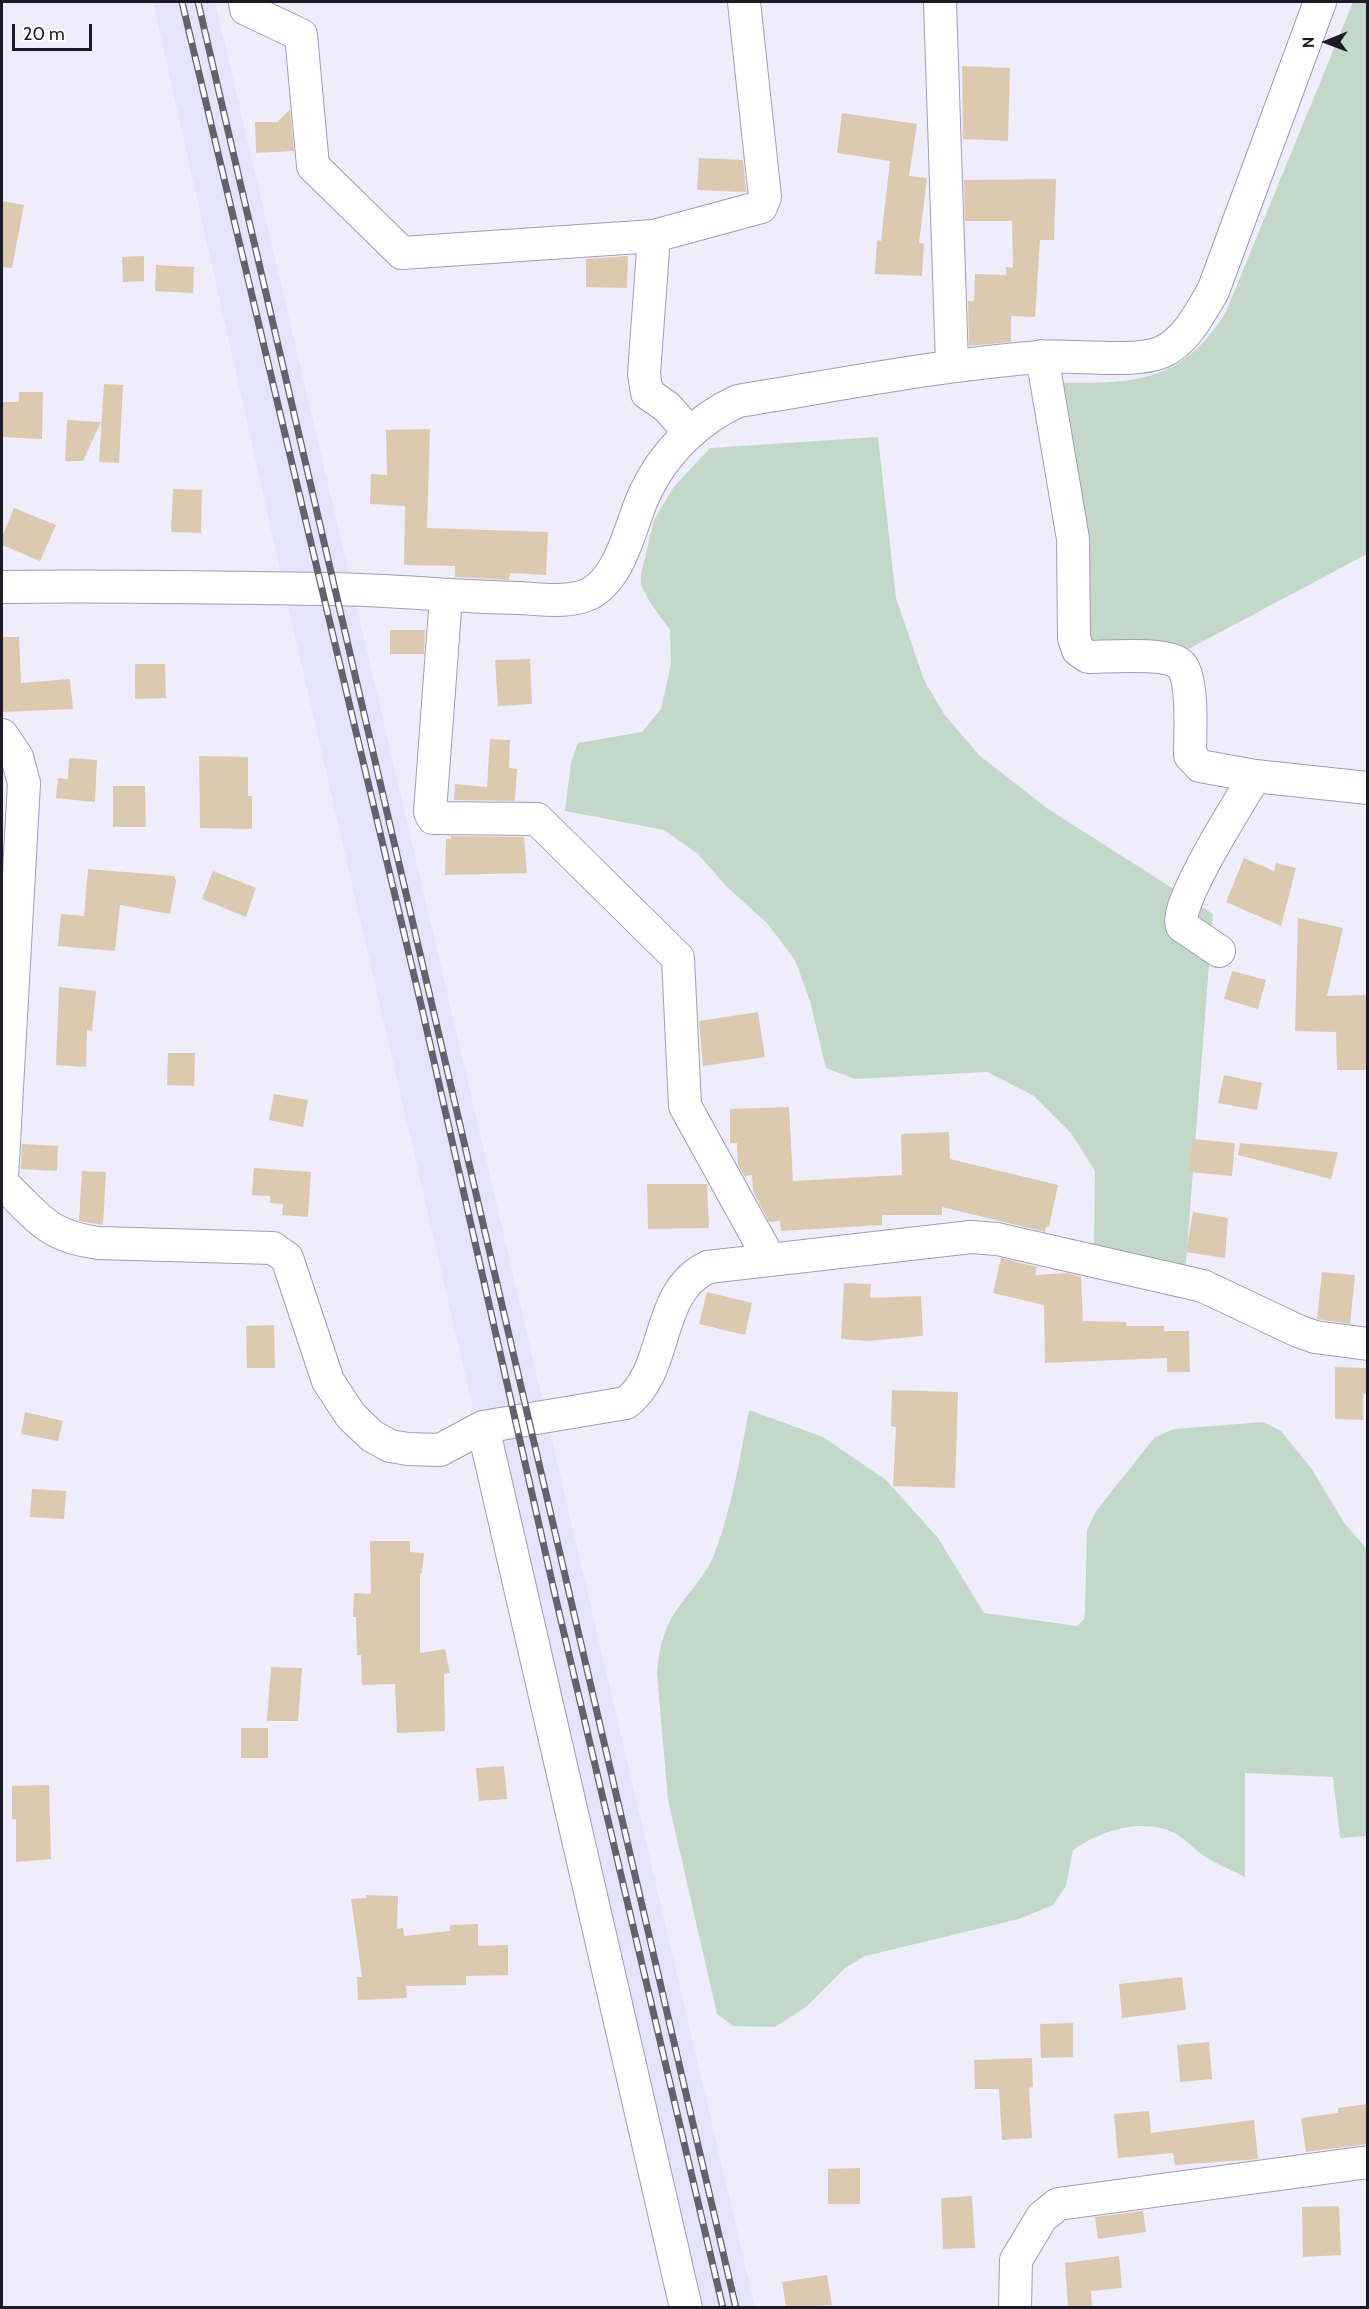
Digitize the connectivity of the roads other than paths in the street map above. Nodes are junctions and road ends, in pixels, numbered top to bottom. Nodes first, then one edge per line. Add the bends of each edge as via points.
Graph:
1 (245, 2) edge
2 (744, 2) edge
3 (940, 2) edge
4 (1320, 2) edge
5 (654, 236) junction
6 (1042, 356) junction
7 (952, 365) junction
8 (690, 433) junction
9 (2, 587) edge
10 (446, 596) junction
11 (2, 735) edge
12 (1255, 776) junction
13 (1368, 788) edge
14 (1219, 951) dead end
15 (2, 1178) edge
16 (2, 1183) edge
17 (770, 1260) junction
18 (1368, 1344) edge
19 (483, 1427) junction
20 (1368, 2162) edge
21 (686, 2307) edge
22 (1015, 2307) edge

1 - 5 street via 246,9 301,35 313,166 402,253
2 - 5 street via 765,197 761,207
3 - 7 street
4 - 6 street via 1213,291 1200,314 1178,342 1160,353
5 - 8 street via 644,374 647,393 667,407
6 - 7 street
6 - 12 street via 1073,539 1074,638 1078,650 1088,657 1168,659 1181,664 1188,679 1190,755 1200,766
7 - 8 street via 738,401 714,412
8 - 10 street via 658,468 611,574 598,588 573,599
9 - 10 street via 335,589
10 - 17 street via 430,812 433,818 537,819 678,958 685,1106
11 - 15 street via 17,757 24,783
12 - 13 street
12 - 14 street via 1204,863 1180,914 1182,926
16 - 19 street via 53,1232 75,1240 273,1248 287,1258 328,1382 351,1416 372,1436 399,1448 440,1450
17 - 18 street via 971,1238 997,1239 1203,1286 1315,1337
17 - 19 street via 708,1267 694,1274 680,1288 637,1395 626,1403
19 - 21 street
20 - 22 street via 1058,2204 1042,2217 1016,2259

